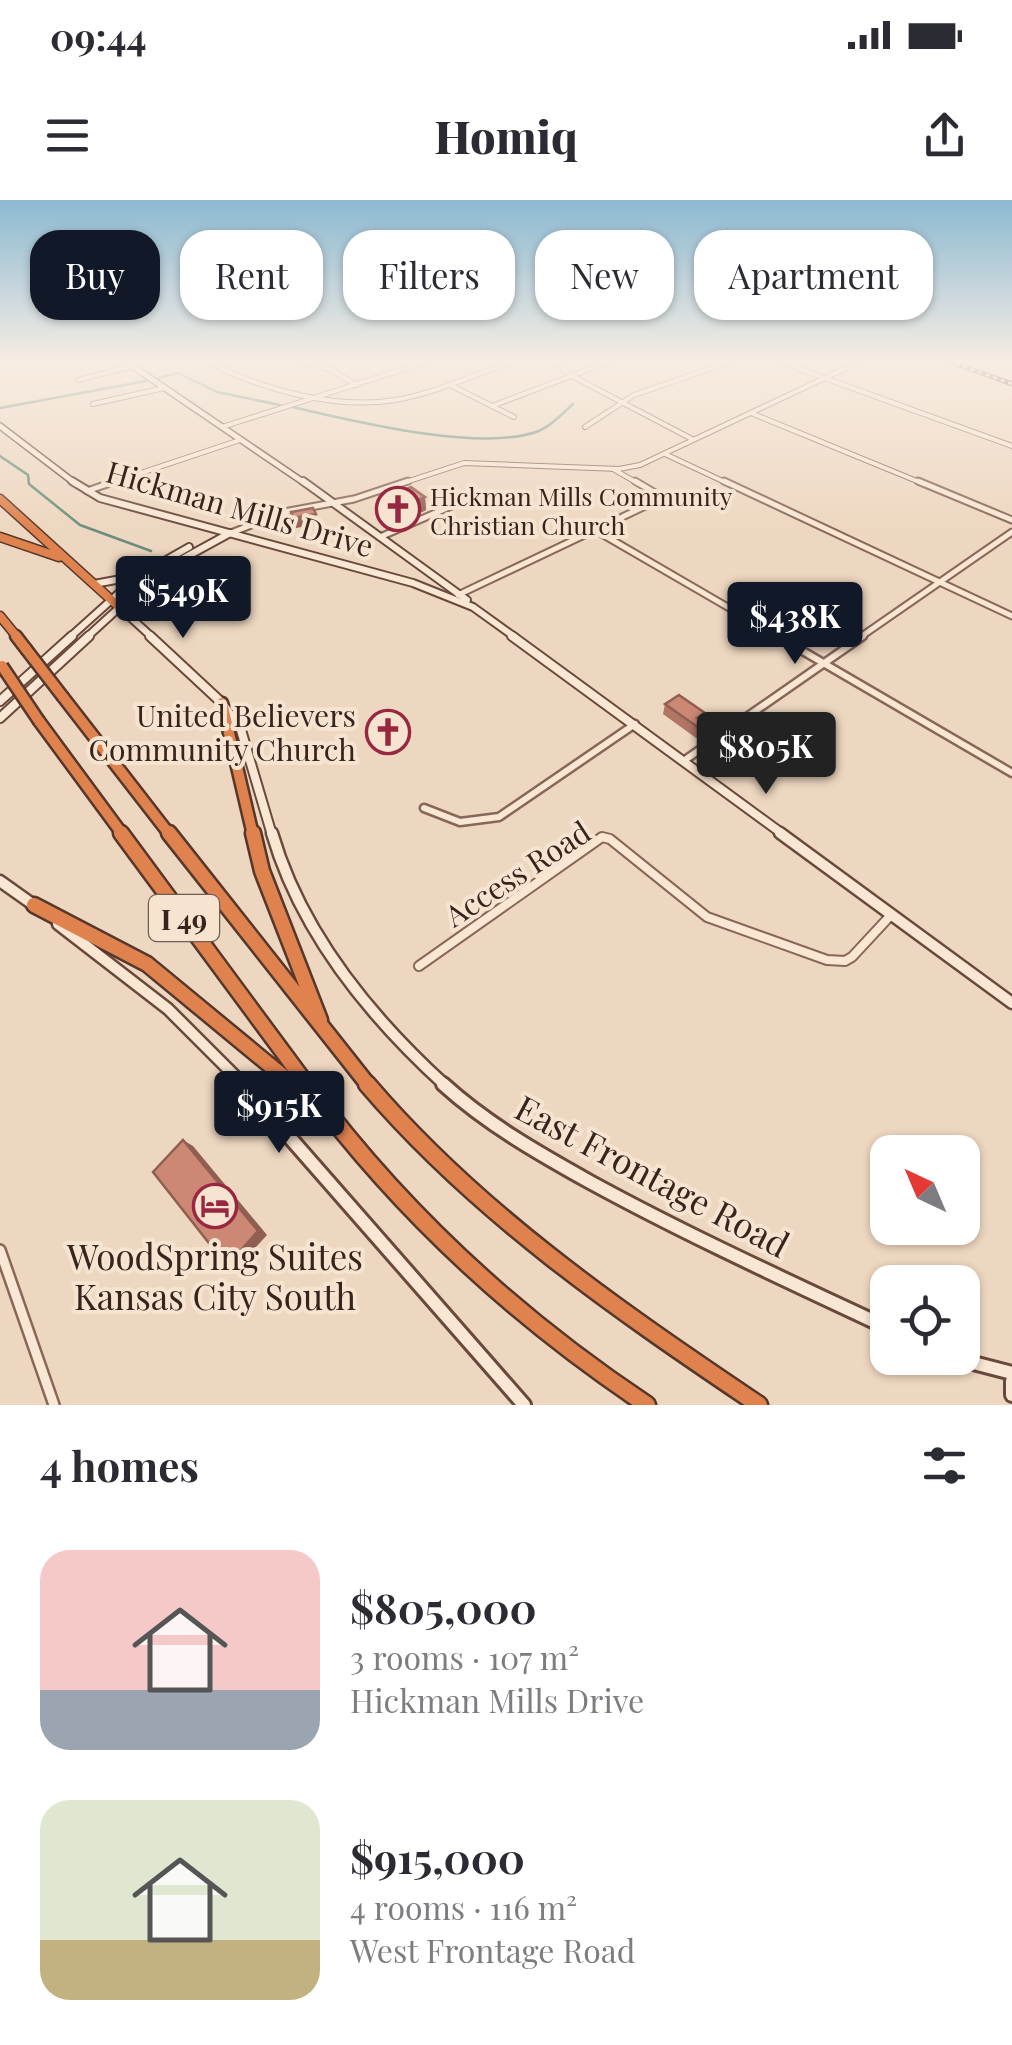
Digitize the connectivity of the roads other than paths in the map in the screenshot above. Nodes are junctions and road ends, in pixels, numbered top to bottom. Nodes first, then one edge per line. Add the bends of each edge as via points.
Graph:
1 (207, 417) edge
2 (254, 417) edge
3 (594, 417) edge
4 (650, 417) edge
5 (741, 417) edge
6 (760, 417) edge
7 (932, 417) edge
8 (0, 426) edge
9 (222, 427) junction
10 (585, 427) dead end
11 (692, 439) junction
12 (240, 440) junction
13 (1012, 446) edge
14 (664, 453) junction
15 (611, 468) junction
16 (87, 491) junction
17 (470, 498) dead end
18 (0, 499) edge
19 (333, 504) junction
20 (133, 508) junction
21 (1012, 520) edge
22 (595, 530) junction
23 (1012, 532) edge
24 (230, 534) junction
25 (380, 536) junction
26 (0, 537) edge
27 (186, 549) junction
28 (68, 561) junction
29 (144, 571) junction
30 (939, 582) junction
31 (94, 584) junction
32 (456, 596) junction
33 (114, 603) junction
34 (0, 616) edge
35 (1012, 616) edge
36 (823, 663) junction
37 (1, 665) edge
38 (0, 701) edge
39 (222, 703) junction
40 (0, 718) edge
41 (635, 724) junction
42 (685, 760) junction
43 (1012, 773) edge
44 (424, 808) dead end
45 (0, 881) edge
46 (34, 905) junction
47 (892, 914) junction
48 (418, 966) dead end
49 (1012, 1003) edge
50 (325, 1034) junction
51 (329, 1114) junction
52 (0, 1250) edge
53 (870, 1319) edge
54 (980, 1364) edge
55 (1012, 1372) edge
56 (1012, 1381) edge
57 (1012, 1395) edge
58 (54, 1405) edge
59 (524, 1405) edge
60 (647, 1405) edge
61 (759, 1405) edge

1 - 9 street
2 - 9 street
3 - 10 street
4 - 11 street
5 - 11 street
6 - 21 street
7 - 13 street
8 - 16 street, Hickman Mills Drive
9 - 12 street
11 - 14 street
12 - 16 street
12 - 19 street
14 - 15 street via 640,465
14 - 30 street
15 - 19 street via 464,463
15 - 22 street via 658,500
16 - 20 street, Hickman Mills Drive
17 - 25 street
18 - 28 highway
19 - 24 street via 284,512
19 - 25 street
20 - 24 street, Hickman Mills Drive
20 - 27 street via 196,538
22 - 32 street
22 - 36 street
23 - 30 street
24 - 27 street
24 - 32 street, Hickman Mills Drive
24 - 33 street via 173,562
25 - 32 street
26 - 28 highway
27 - 29 street
28 - 31 highway
29 - 31 street
29 - 33 street
30 - 35 street
30 - 36 street
31 - 33 highway
32 - 41 street, Hickman Mills Drive
33 - 38 street
33 - 39 street, East Frontage Road
33 - 40 street
34 - 50 highway, I 49, bridge
36 - 42 street
36 - 43 street
37 - 51 highway, I 49, bridge
39 - 50 highway via 262,870
39 - 53 street, East Frontage Road via 252,757 276,851 315,933 371,1011 417,1060 468,1107 569,1171
41 - 42 street, Hickman Mills Drive
41 - 44 street via 499,817 460,822
42 - 47 street, Hickman Mills Drive
45 - 46 street
46 - 51 highway via 148,964
46 - 59 street via 214,1050
47 - 48 street, Access Road via 846,961 827,960 707,917 602,837
47 - 49 street, Hickman Mills Drive
50 - 61 highway, I 49 via 474,1195 634,1321
51 - 60 highway, I 49 via 445,1245 526,1316
52 - 58 street
54 - 55 street
56 - 57 street

